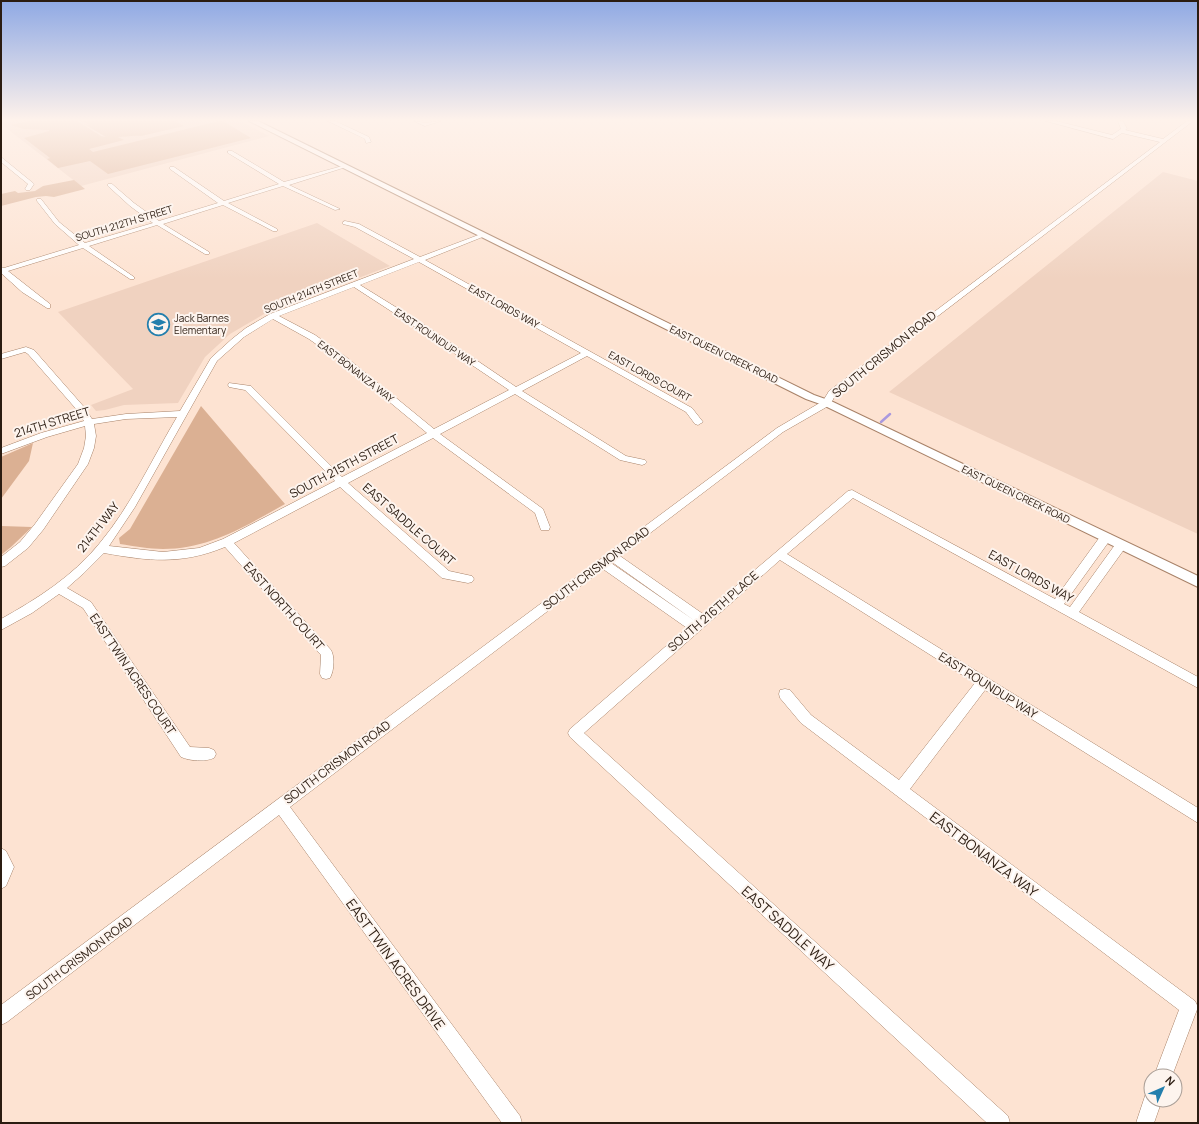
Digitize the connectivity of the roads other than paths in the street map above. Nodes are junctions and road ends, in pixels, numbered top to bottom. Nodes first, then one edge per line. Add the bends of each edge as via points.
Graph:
1 (18, 173) edge
2 (179, 173) edge
3 (263, 173) edge
4 (319, 173) edge
5 (359, 173) edge
6 (1121, 173) edge
7 (284, 184) junction
8 (110, 185) dead end
9 (28, 189) dead end
10 (39, 200) dead end
11 (223, 203) junction
12 (337, 209) dead end
13 (157, 223) junction
14 (345, 223) dead end
15 (275, 230) dead end
16 (483, 235) junction
17 (84, 246) junction
18 (207, 252) dead end
19 (420, 259) junction
20 (2, 270) edge
21 (132, 278) dead end
22 (354, 284) junction
23 (47, 306) dead end
24 (274, 316) junction
25 (587, 353) junction
26 (1, 357) edge
27 (232, 385) dead end
28 (516, 391) junction
29 (827, 403) junction
30 (183, 414) junction
31 (88, 422) junction
32 (698, 422) dead end
33 (434, 434) junction
34 (1, 451) edge
35 (642, 462) dead end
36 (341, 482) junction
37 (852, 493) joint
38 (545, 527) dead end
39 (1106, 537) junction
40 (226, 542) junction
41 (1121, 545) junction
42 (101, 549) junction
43 (779, 554) junction
44 (608, 560) junction
45 (1, 563) edge
46 (468, 579) dead end
47 (1198, 582) edge
48 (57, 588) junction
49 (1057, 605) junction
50 (1072, 613) junction
51 (698, 624) junction
52 (1, 625) edge
53 (326, 674) dead end
54 (984, 682) junction
55 (1198, 682) edge
56 (785, 694) dead end
57 (575, 732) joint
58 (209, 754) dead end
59 (900, 790) junction
60 (280, 805) junction
61 (1198, 816) edge
62 (1, 856) edge
63 (1, 881) edge
64 (1, 1016) edge
65 (1166, 1068) edge
66 (1151, 1108) edge
67 (513, 1123) edge
68 (1001, 1123) edge
69 (1145, 1123) edge

1 - 9 street via 31,184
2 - 11 street
3 - 7 street
4 - 7 street, SOUTH 212TH STREET
5 - 16 main road, EAST QUEEN CREEK ROAD
6 - 29 street, SOUTH CRISMON ROAD via 832,393
7 - 11 street, SOUTH 212TH STREET
7 - 12 street
8 - 13 street via 127,202
10 - 17 street via 57,223
11 - 13 street, SOUTH 212TH STREET
11 - 15 street
13 - 17 street, SOUTH 212TH STREET
13 - 18 street
14 - 19 street via 358,225
16 - 19 street, SOUTH 214TH STREET
16 - 29 main road, EAST QUEEN CREEK ROAD via 810,397
17 - 20 street, SOUTH 212TH STREET
17 - 21 street
19 - 22 street, SOUTH 214TH STREET
19 - 25 street, EAST LORDS WAY
20 - 23 street
22 - 24 street, SOUTH 214TH STREET
22 - 28 street, EAST ROUNDUP WAY
24 - 30 street, SOUTH 214TH STREET via 232,341 214,360
24 - 33 street, EAST BONANZA WAY via 344,359
25 - 28 street, SOUTH 215TH STREET
25 - 32 street, EAST LORDS COURT via 689,410
26 - 31 street via 26,349 31,352 76,404
27 - 36 street, EAST SADDLE COURT via 248,388
28 - 33 street, SOUTH 215TH STREET
28 - 35 street, EAST ROUNDUP WAY via 622,458
29 - 39 main road, EAST QUEEN CREEK ROAD
29 - 44 street, SOUTH CRISMON ROAD via 780,430
30 - 31 street, 214TH STREET via 118,417
30 - 42 street, 214TH WAY via 131,506
31 - 34 street, 214TH STREET
31 - 45 street via 89,448 83,464 39,527 24,545
33 - 36 street, SOUTH 215TH STREET
33 - 38 street, EAST BONANZA WAY via 539,511
36 - 40 street, SOUTH 215TH STREET
36 - 46 street, EAST SADDLE COURT via 446,575
37 - 43 street, SOUTH 216TH PLACE
37 - 49 street, EAST LORDS WAY
39 - 41 main road, EAST QUEEN CREEK ROAD
39 - 49 street
40 - 42 street, SOUTH 215TH STREET via 199,552 173,556 144,556
40 - 53 street, EAST NORTH COURT via 327,654
41 - 47 main road, EAST QUEEN CREEK ROAD
41 - 50 street
42 - 48 street, 214TH WAY
43 - 51 street, SOUTH 216TH PLACE
43 - 54 street, EAST ROUNDUP WAY
44 - 51 street
44 - 60 street, SOUTH CRISMON ROAD
48 - 52 street, 214TH WAY via 32,607
48 - 58 street, EAST TWIN ACRES COURT via 87,605 186,753
49 - 50 street, EAST LORDS WAY
50 - 55 street, EAST LORDS WAY
51 - 57 street, SOUTH 216TH PLACE
54 - 59 street
54 - 61 street, EAST ROUNDUP WAY
56 - 59 street, EAST BONANZA WAY via 806,719
57 - 68 street, EAST SADDLE WAY
59 - 65 street, EAST BONANZA WAY via 1189,1007
60 - 64 street, SOUTH CRISMON ROAD
60 - 67 street, EAST TWIN ACRES DRIVE
62 - 63 street via 6,867
66 - 69 street

